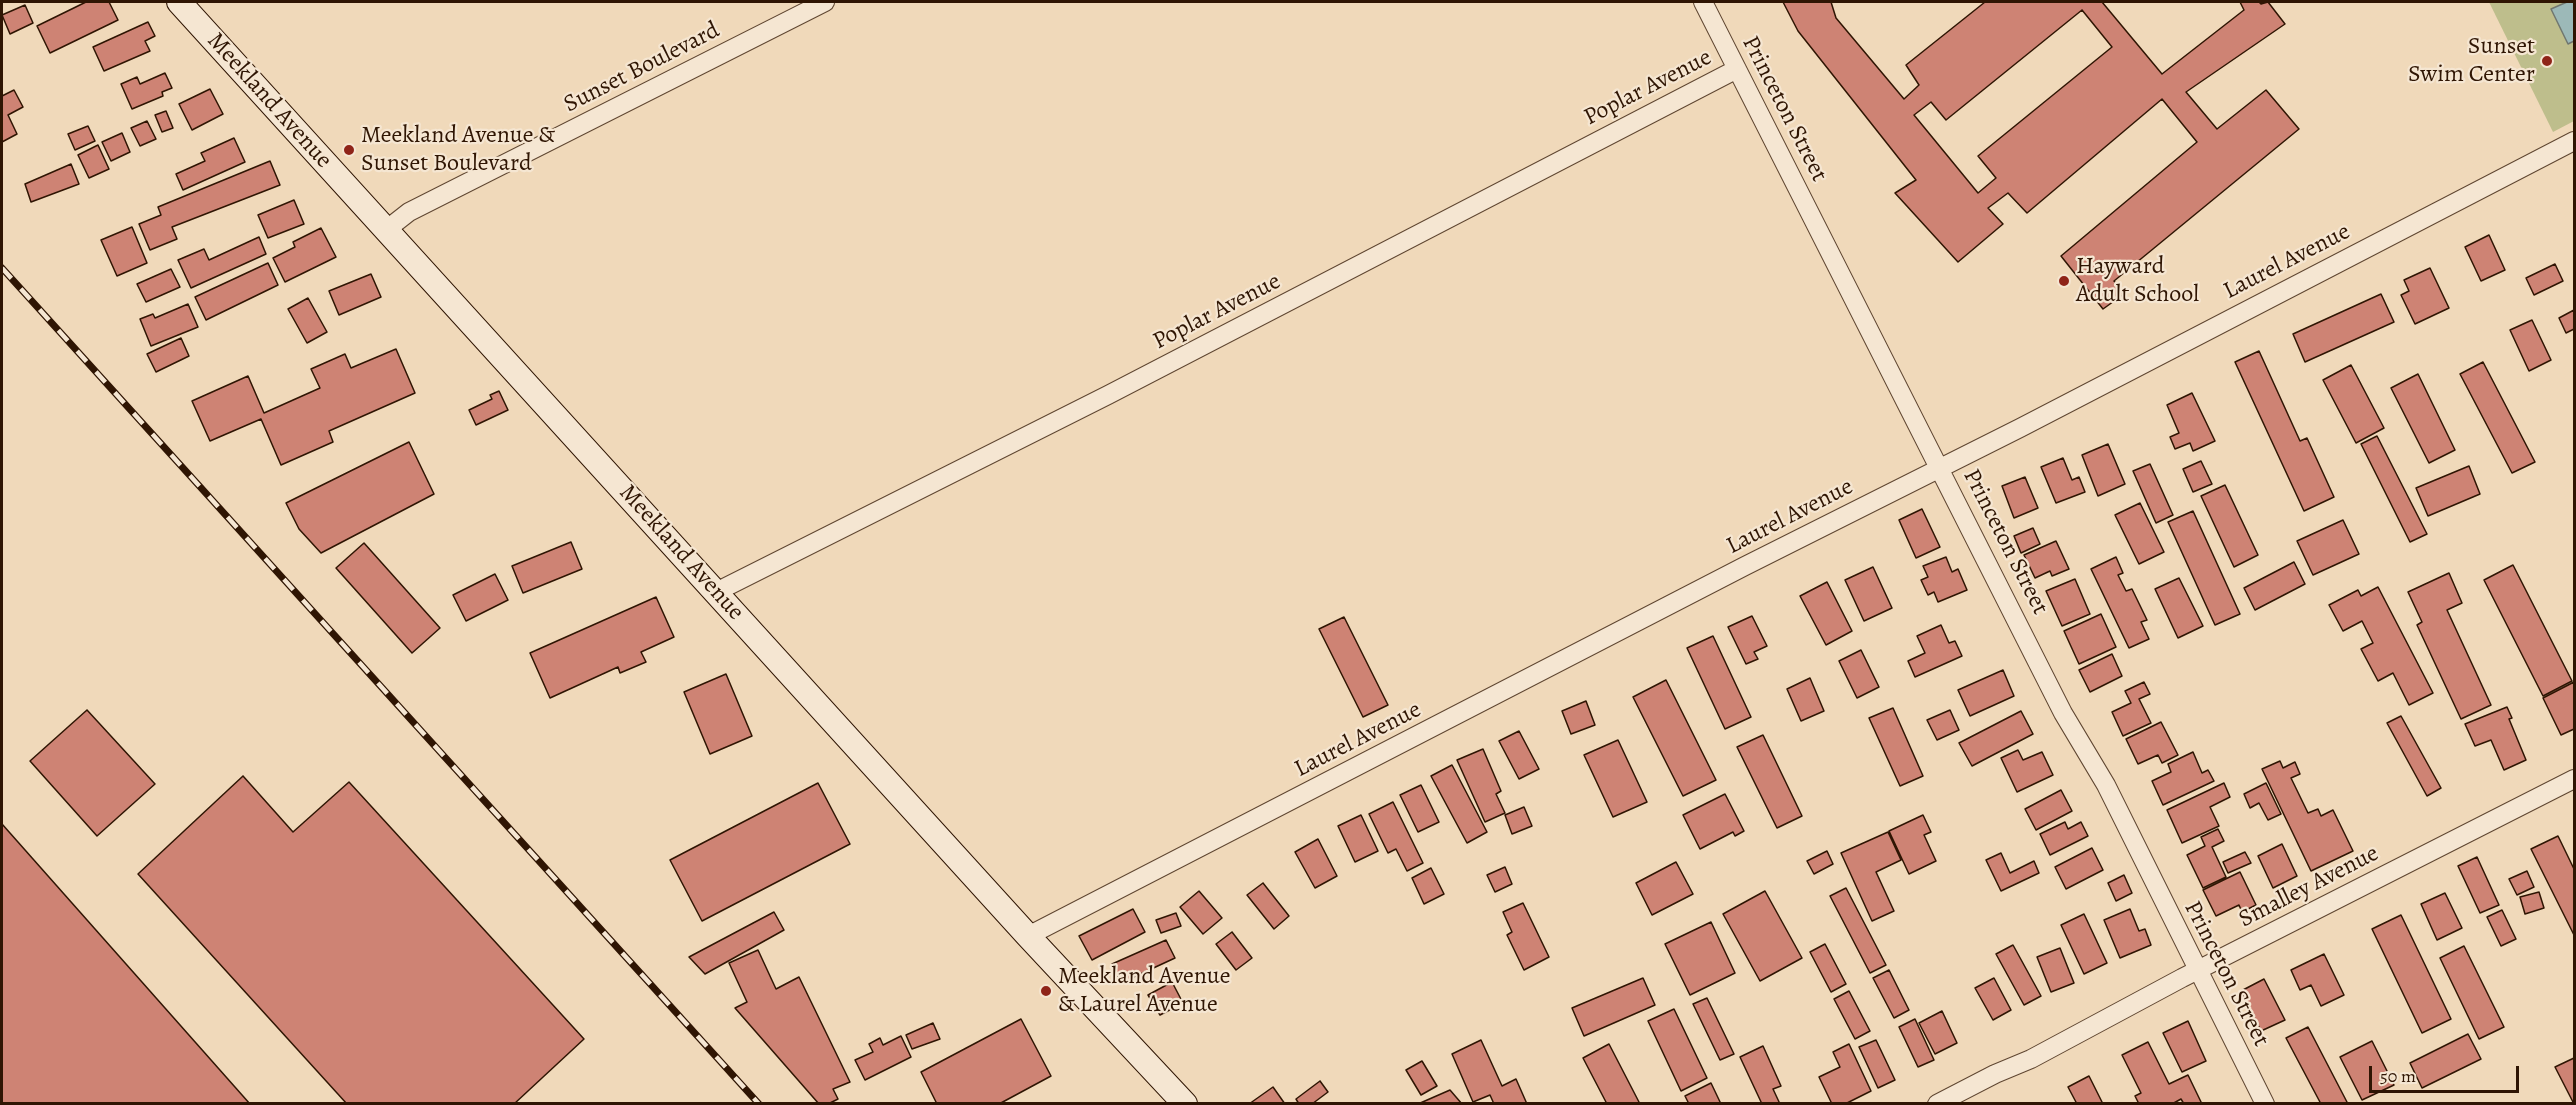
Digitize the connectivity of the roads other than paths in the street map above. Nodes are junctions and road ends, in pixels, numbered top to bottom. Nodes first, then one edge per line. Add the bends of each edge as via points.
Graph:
1 (179, 2) edge
2 (825, 2) edge
3 (1703, 2) edge
4 (790, 9) edge
5 (1737, 69) junction
6 (2574, 141) edge
7 (386, 230) junction
8 (1941, 468) junction
9 (716, 592) junction
10 (2574, 778) edge
11 (1028, 936) junction
12 (2197, 971) junction
13 (1185, 1104) edge
14 (1937, 1104) edge
15 (2265, 1104) edge

1 - 7 street, Meekland Avenue
2 - 4 street, Sunset Boulevard
3 - 5 street, Princeton Street
4 - 7 street, Sunset Boulevard via 409,212
5 - 8 street, Princeton Street
5 - 9 street, Poplar Avenue via 1108,395
6 - 8 street, Laurel Avenue
7 - 9 street, Meekland Avenue
8 - 11 street, Laurel Avenue
8 - 12 street, Princeton Street via 2063,712 2106,785
9 - 11 street, Meekland Avenue
10 - 12 street, Smalley Avenue
11 - 13 street, Meekland Avenue
12 - 14 street, Smalley Avenue
12 - 15 street, Princeton Street

